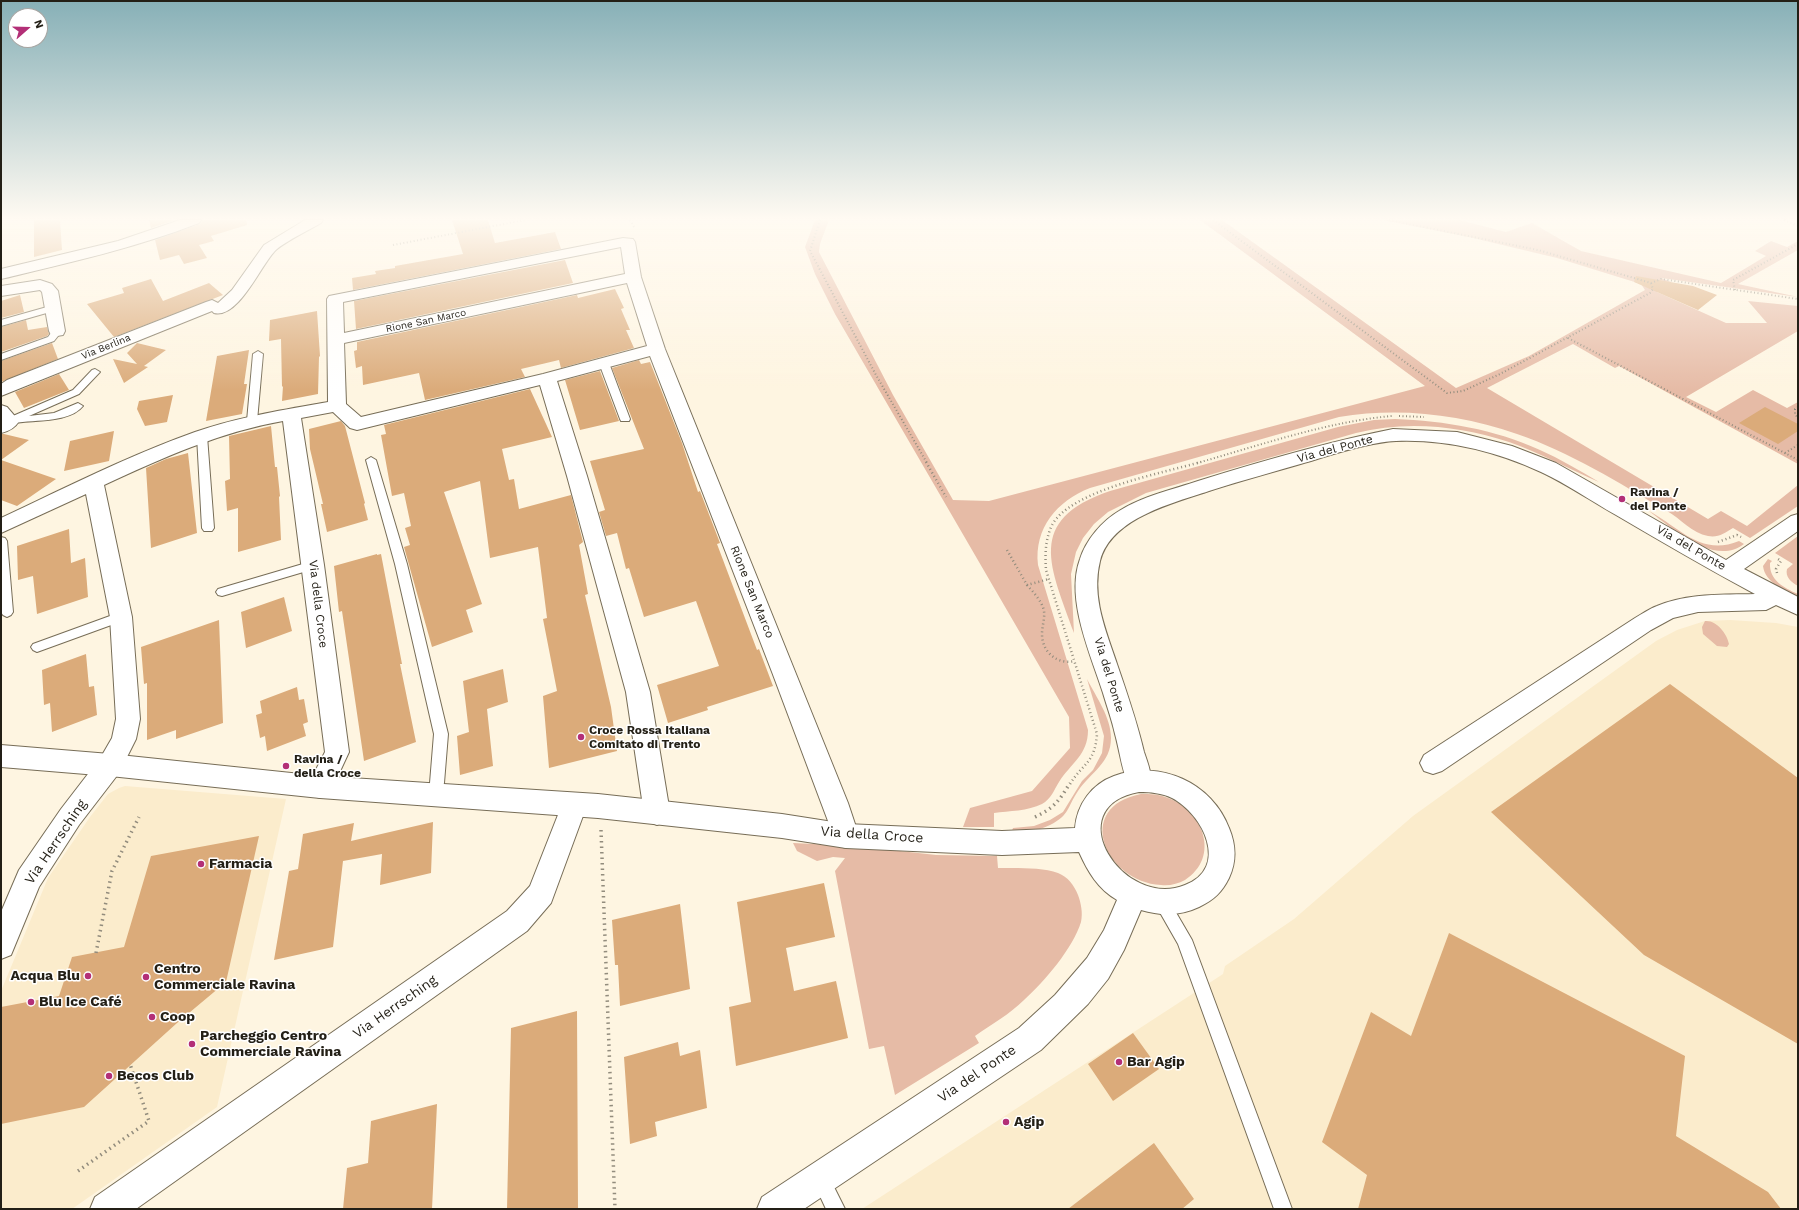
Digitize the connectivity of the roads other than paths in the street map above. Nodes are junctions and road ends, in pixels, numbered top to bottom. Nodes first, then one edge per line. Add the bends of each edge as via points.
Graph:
1 (249, 276) edge
2 (449, 276) edge
3 (633, 277) joint
4 (1, 291) edge
5 (54, 308) junction
6 (1, 323) edge
7 (58, 331) joint
8 (337, 339) junction
9 (656, 349) junction
10 (258, 354) dead end
11 (1, 357) edge
12 (604, 363) junction
13 (95, 372) dead end
14 (547, 378) junction
15 (1, 391) edge
16 (78, 406) dead end
17 (337, 406) junction
18 (292, 419) dead end
19 (625, 419) dead end
20 (4, 420) edge
21 (252, 421) junction
22 (202, 436) junction
23 (371, 460) dead end
24 (94, 482) junction
25 (1798, 521) edge
26 (1, 526) edge
27 (208, 528) dead end
28 (1, 541) edge
29 (313, 565) junction
30 (1727, 570) junction
31 (222, 592) dead end
32 (1774, 595) junction
33 (1798, 607) edge
34 (7, 612) dead end
35 (121, 617) junction
36 (36, 647) dead end
37 (1, 756) edge
38 (1433, 763) dead end
39 (110, 765) junction
40 (1139, 781) junction
41 (320, 786) junction
42 (434, 794) junction
43 (574, 805) junction
44 (657, 813) junction
45 (846, 836) junction
46 (1088, 840) junction
47 (1133, 894) junction
48 (1162, 902) junction
49 (1, 945) edge
50 (821, 1178) junction
51 (107, 1209) edge
52 (774, 1209) edge
53 (836, 1209) edge
54 (1284, 1209) edge

1 - 15 street, Via Berlina via 238,293 216,307 13,384
2 - 8 street, Rione San Marco via 335,299
3 - 8 street, Rione San Marco
3 - 9 street, Rione San Marco
4 - 5 street via 46,286 50,291
5 - 6 lane
5 - 7 street
7 - 11 lane via 51,339
8 - 17 street, Rione San Marco
9 - 12 street
9 - 45 street, Rione San Marco via 787,679
10 - 21 lane
12 - 14 street
12 - 19 lane
13 - 20 lane via 76,392
14 - 17 street via 357,424
14 - 44 street via 638,692
16 - 20 lane via 49,418
17 - 21 street
18 - 29 street, Via della Croce
21 - 22 street
22 - 24 street
22 - 27 lane
23 - 42 lane via 401,564 441,734
24 - 26 street
24 - 35 street
25 - 30 street
28 - 34 lane
29 - 31 lane
29 - 41 street, Via della Croce via 336,752
30 - 32 street, Via del Ponte
30 - 40 street, Via del Ponte via 1594,492 1536,462 1505,450 1436,435 1393,435 1339,446 1146,505 1110,528 1090,559 1086,581 1089,612 1127,732
32 - 33 street, Via del Ponte
32 - 38 street via 1766,602 1698,604 1665,612
35 - 36 lane
35 - 39 street via 128,719 124,739
37 - 39 street, Via della Croce
39 - 41 street, Via della Croce
39 - 49 street, Via Herrsching via 70,817 29,879
40 - 46 street via 1121,784 1106,792 1097,802 1090,816
40 - 48 street via 1163,783 1193,798 1213,820 1221,840 1222,858 1219,869 1205,889 1193,897
41 - 42 street, Via della Croce
42 - 43 street, Via della Croce
43 - 44 street, Via della Croce
43 - 51 street, Via Herrsching via 541,894 517,921
44 - 45 street, Via della Croce via 782,826
45 - 46 street, Via della Croce via 1002,844
46 - 47 street via 1097,863 1112,880
47 - 48 street
47 - 50 street, Via del Ponte via 1114,941 1091,977 1065,1007 1030,1039
48 - 54 lane via 1184,940
50 - 52 street, Via del Ponte
50 - 53 lane

